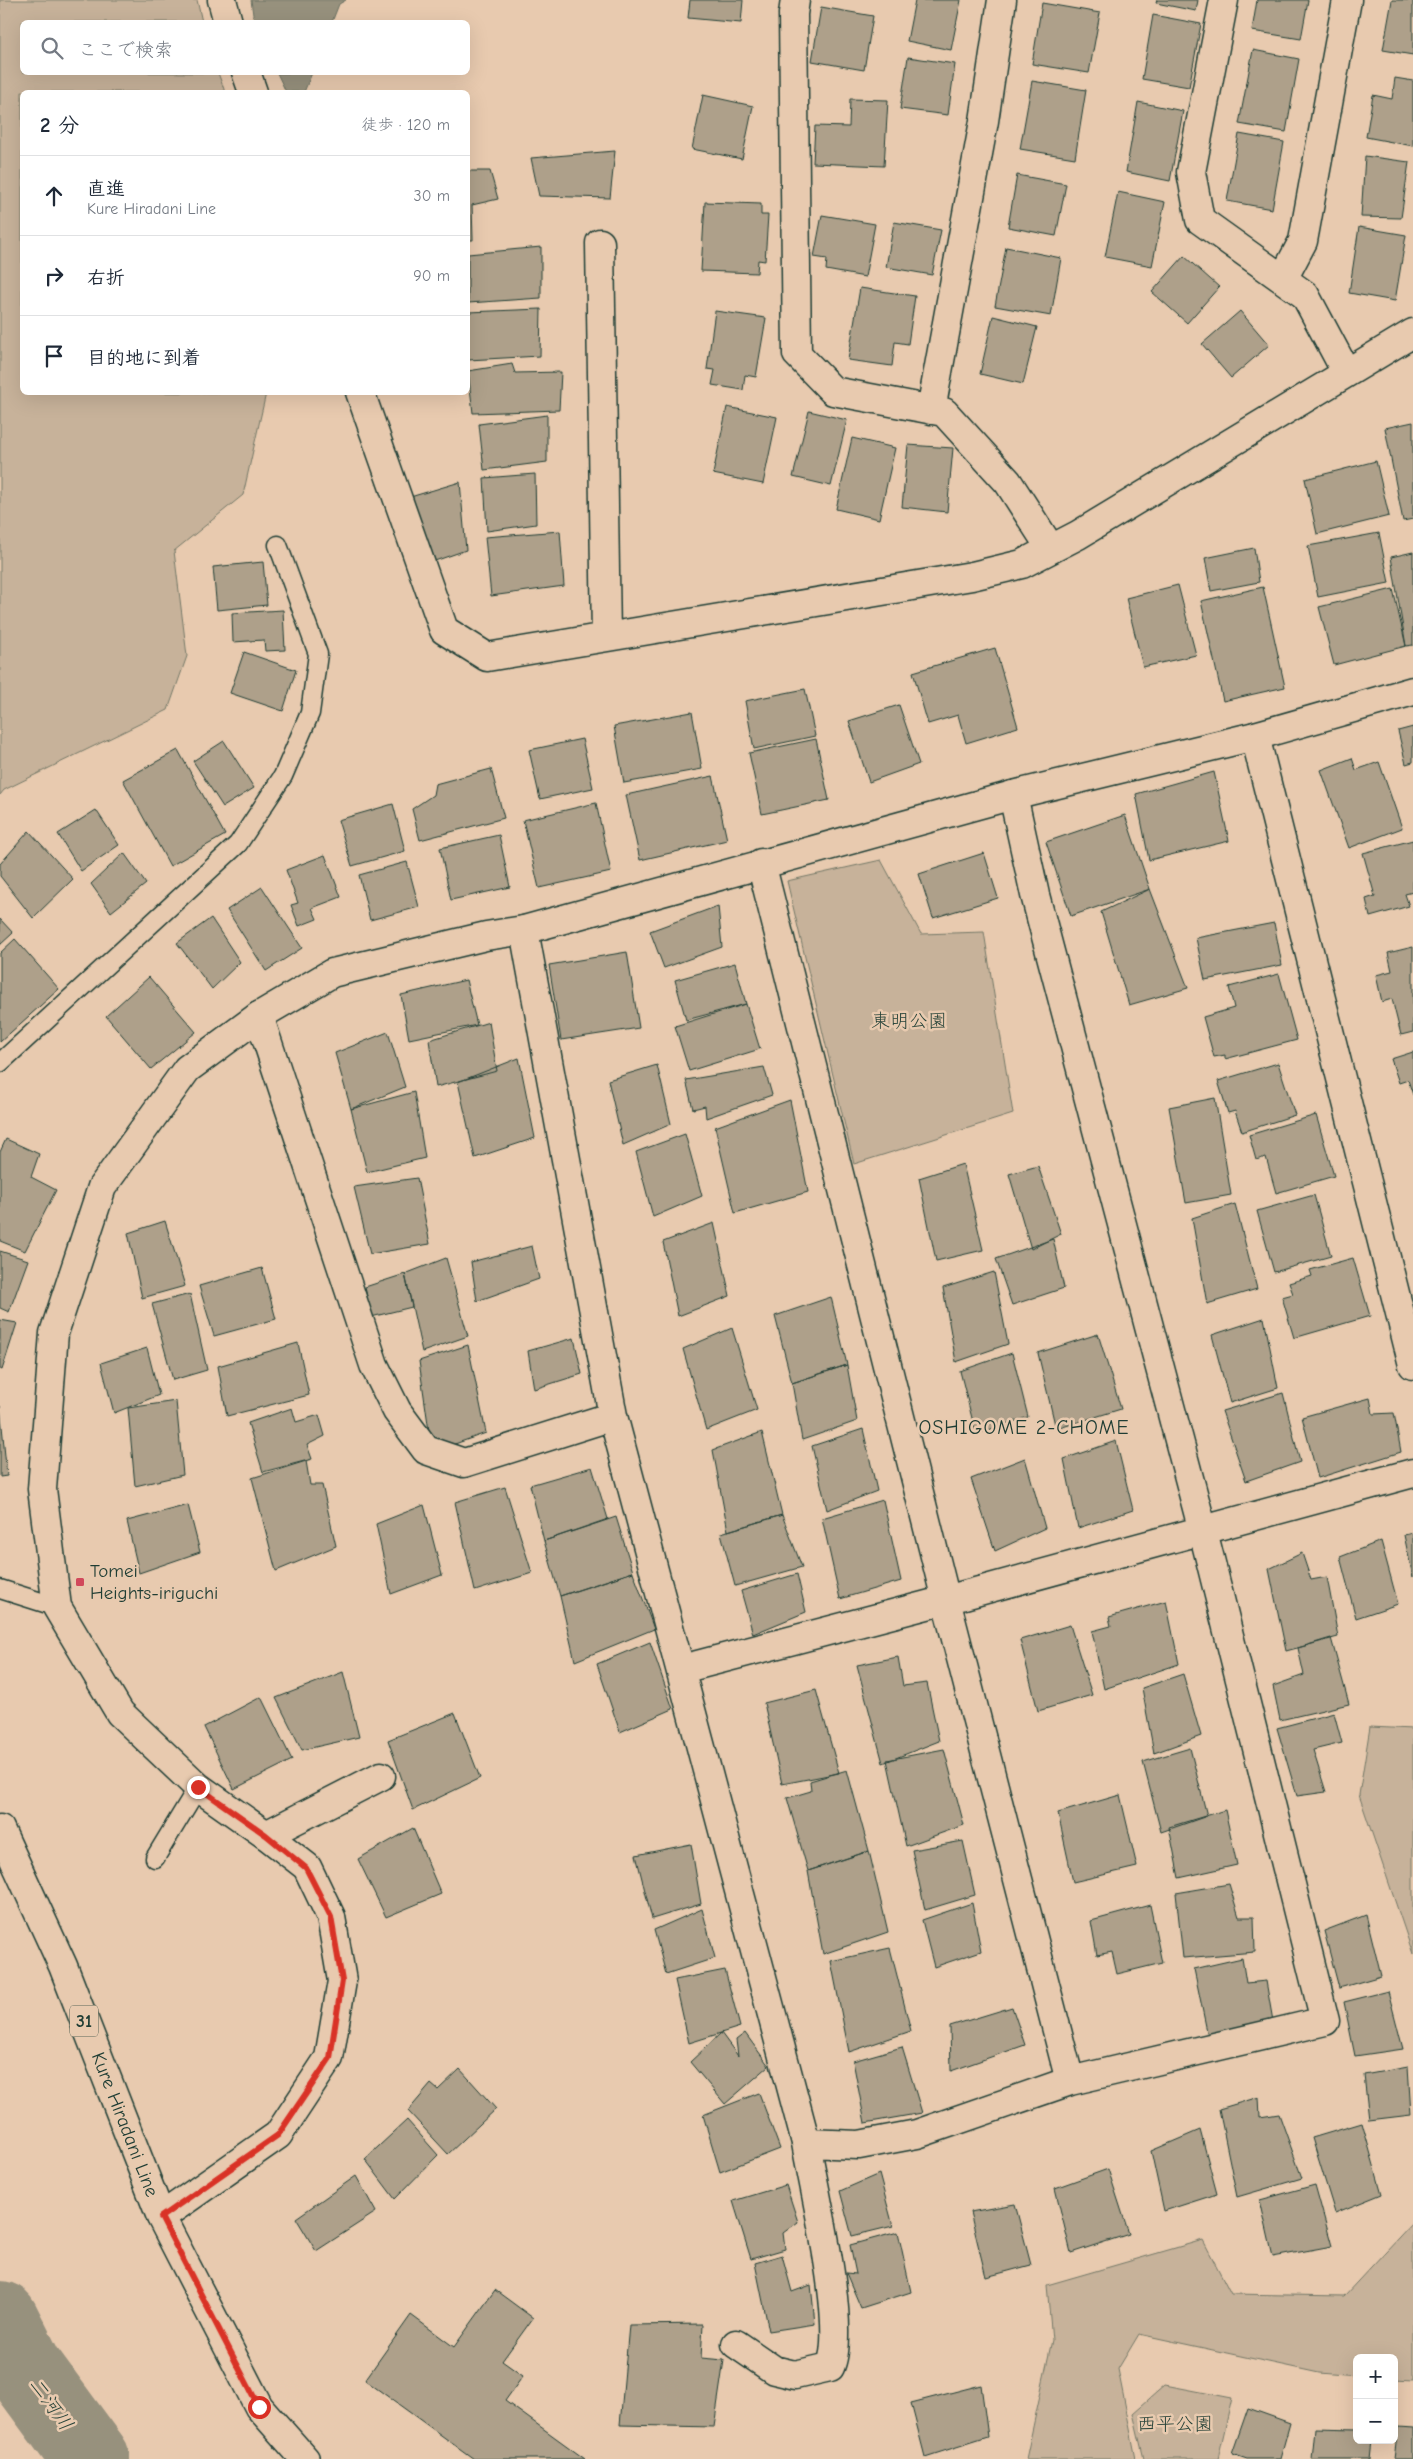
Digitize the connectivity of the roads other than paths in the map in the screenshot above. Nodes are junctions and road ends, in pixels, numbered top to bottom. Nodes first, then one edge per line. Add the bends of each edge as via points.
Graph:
1 (222, 0) edge
2 (795, 0) edge
3 (1002, 0) edge
4 (1224, 0) edge
5 (1347, 0) edge
6 (227, 20) edge
7 (247, 75) edge
8 (252, 90) edge
9 (600, 243) dead end
10 (1283, 279) junction
11 (1413, 333) edge
12 (1346, 372) junction
13 (361, 395) edge
14 (931, 410) junction
15 (278, 545) dead end
16 (1051, 549) junction
17 (606, 637) junction
18 (1413, 691) edge
19 (1256, 736) junction
20 (1013, 795) junction
21 (761, 863) junction
22 (524, 930) junction
23 (258, 1016) junction
24 (0, 1063) edge
25 (1413, 1365) edge
26 (614, 1416) junction
27 (1413, 1473) edge
28 (1203, 1531) junction
29 (0, 1589) edge
30 (946, 1600) junction
31 (57, 1606) junction
32 (682, 1669) junction
33 (381, 1776) dead end
34 (198, 1787) junction
35 (0, 1829) edge
36 (266, 1835) junction
37 (154, 1858) dead end
38 (1070, 2081) junction
39 (806, 2143) junction
40 (161, 2217) junction
41 (736, 2344) dead end
42 (304, 2459) edge

1 - 6 street
2 - 14 street via 798,354 833,391
3 - 14 street via 984,121
4 - 10 street via 1191,172 1200,220
5 - 10 street via 1303,241
7 - 8 street
9 - 17 street
10 - 12 street via 1305,295
11 - 12 street
12 - 16 street
13 - 17 street via 444,630 487,657
14 - 16 street via 944,412 1008,482
15 - 24 lane via 318,654 310,713 283,776 238,844
16 - 17 street via 1022,564 972,576
18 - 19 street
19 - 20 street
19 - 25 street
20 - 21 street
20 - 28 street via 1035,895
21 - 22 street
21 - 30 street
22 - 23 street via 332,973
22 - 26 street
23 - 26 street via 374,1365 397,1411 426,1450 464,1463
23 - 31 street via 187,1069 102,1187 54,1333 42,1489
26 - 32 street
27 - 28 street
28 - 30 street
28 - 38 street via 1325,2020
29 - 31 lane
30 - 32 street
30 - 38 street
31 - 34 street via 120,1713
32 - 39 street
33 - 36 street
34 - 36 street
34 - 37 lane
35 - 40 street, Kure Hiradani Line / 31 via 63,1966
36 - 40 street via 306,1868 331,1917 342,1981 330,2058 278,2135
38 - 39 street via 917,2134 859,2145
39 - 41 street via 832,2294 836,2332 833,2361 830,2367 795,2375 774,2370
40 - 42 street, Kure Hiradani Line / 31 via 259,2407

